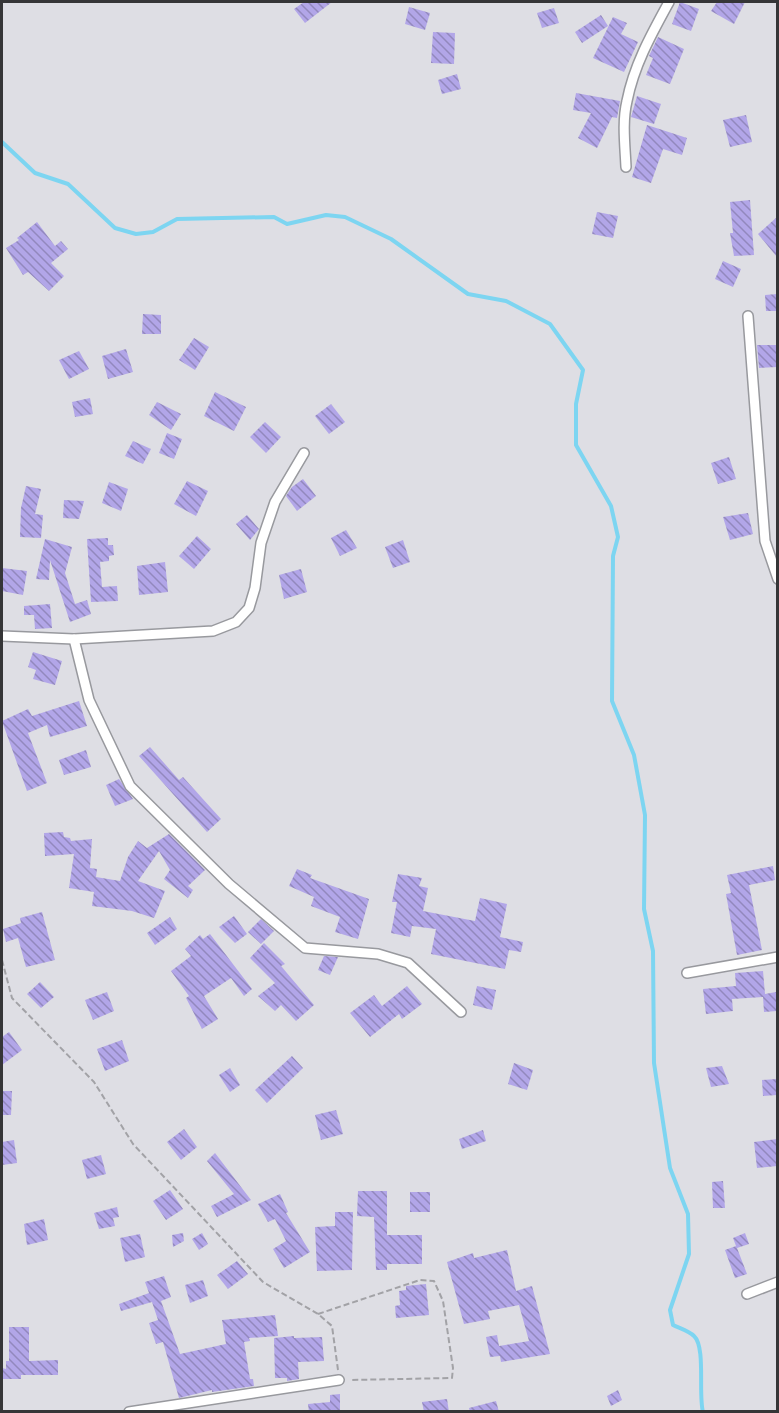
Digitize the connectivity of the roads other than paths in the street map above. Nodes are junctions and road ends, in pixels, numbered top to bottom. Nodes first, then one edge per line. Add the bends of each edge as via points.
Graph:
1 (669, 2) edge
2 (626, 167) dead end
3 (748, 316) dead end
4 (304, 453) dead end
5 (777, 579) edge
6 (2, 636) edge
7 (74, 639) junction
8 (777, 957) edge
9 (687, 973) dead end
10 (461, 1012) dead end
11 (777, 1282) edge
12 (747, 1294) dead end
13 (339, 1380) road end
14 (129, 1412) edge

1 - 2 street via 644,48 627,101
3 - 5 street via 765,541
4 - 7 street via 275,502 261,543 249,608 236,622 213,631
6 - 7 street
7 - 10 street via 89,700 130,786 229,884 305,948 378,954 408,963
8 - 9 street
11 - 12 street
13 - 14 street

